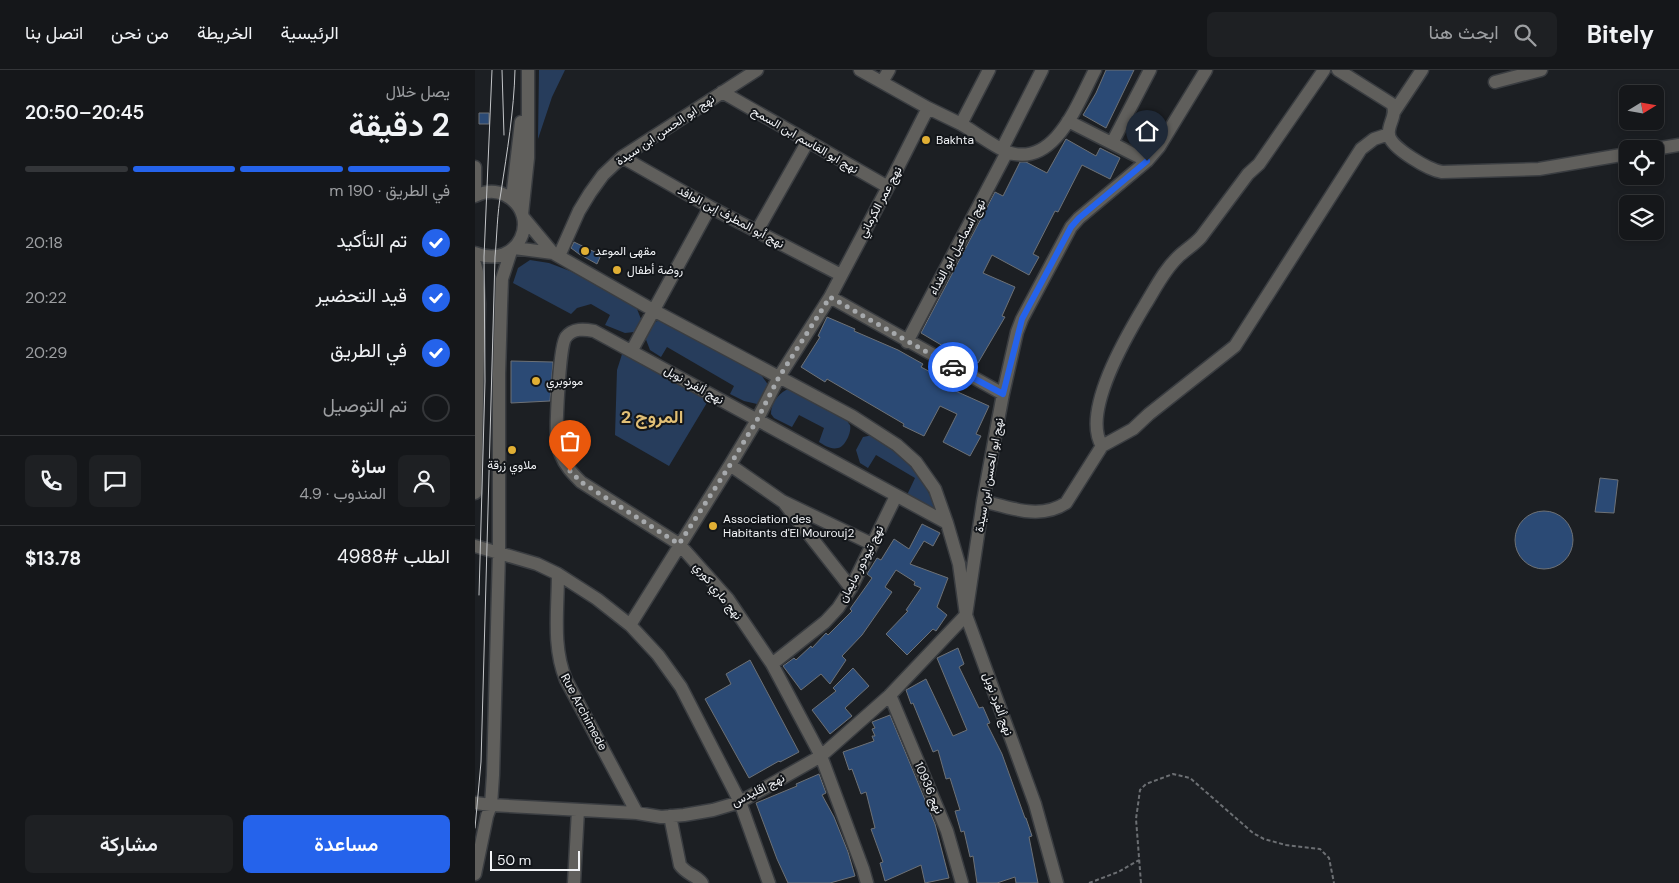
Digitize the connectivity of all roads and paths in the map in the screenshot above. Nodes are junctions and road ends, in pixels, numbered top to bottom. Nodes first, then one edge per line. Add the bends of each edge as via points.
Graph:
1 (527, 70) edge
2 (757, 70) edge
3 (860, 70) edge
4 (889, 70) edge
5 (989, 70) edge
6 (1042, 70) edge
7 (1095, 70) edge
8 (1149, 70) edge
9 (1206, 70) edge
10 (1324, 70) edge
11 (1338, 70) edge
12 (1421, 70) edge
13 (1541, 70) edge
14 (882, 82) junction
15 (1495, 82) dead end
16 (722, 92) junction
17 (928, 108) junction
18 (1394, 112) junction
19 (1068, 122) junction
20 (961, 124) junction
21 (1389, 134) junction
22 (808, 141) junction
23 (1112, 143) junction
24 (1679, 145) edge
25 (1664, 148) edge
26 (1005, 150) junction
27 (1619, 155) edge
28 (623, 157) junction
29 (1147, 161) junction
30 (475, 167) edge
31 (888, 187) junction
32 (475, 195) edge
33 (511, 199) junction
34 (710, 207) junction
35 (523, 216) junction
36 (757, 232) junction
37 (513, 250) junction
38 (475, 253) edge
39 (556, 255) junction
40 (475, 264) edge
41 (841, 275) junction
42 (830, 297) junction
43 (653, 310) junction
44 (594, 331) joint
45 (907, 342) junction
46 (632, 350) junction
47 (779, 377) junction
48 (1003, 394) junction
49 (757, 420) junction
50 (1102, 446) junction
51 (730, 465) junction
52 (475, 493) edge
53 (896, 496) junction
54 (783, 501) junction
55 (983, 501) junction
56 (947, 523) junction
57 (679, 544) junction
58 (872, 544) junction
59 (475, 546) edge
60 (499, 553) junction
61 (558, 574) junction
62 (851, 588) junction
63 (966, 616) junction
64 (630, 625) junction
65 (771, 664) junction
66 (890, 695) junction
67 (821, 756) junction
68 (740, 802) junction
69 (475, 803) edge
70 (491, 805) junction
71 (578, 810) junction
72 (637, 813) junction
73 (670, 816) junction
74 (1139, 860) junction
75 (475, 874) edge
76 (574, 883) edge
77 (703, 883) edge
78 (769, 883) edge
79 (867, 883) edge
80 (962, 883) edge
81 (1057, 883) edge
82 (1089, 883) edge
83 (1141, 883) edge
84 (1334, 883) edge

1 - 33 street
1 - 35 street via 528,158
2 - 16 street, نهج ابو الحسن ابن سيدة
3 - 14 street
4 - 14 street
5 - 20 street
6 - 26 street, نهج اسماعيل ابو الفداء
7 - 19 street
8 - 23 street
9 - 29 street, نهج ابو الحسن ابن سيدة
10 - 50 street via 1259,164 1201,237 1177,257 1127,335 1111,368 1101,401 1097,438
11 - 18 street via 1392,104
12 - 18 street
13 - 15 street
14 - 17 street
16 - 22 street, نهج ابو القاسم ابن السمح
16 - 28 street, نهج ابو الحسن ابن سيدة
17 - 20 street
17 - 31 street, نهج عمر الكرماني
18 - 21 street
19 - 23 street
19 - 26 street via 1045,148 1022,154
20 - 26 street
21 - 27 street via 1397,146 1425,167 1442,172 1539,169
21 - 50 street via 1374,139 1361,149 1235,346 1133,429
22 - 31 street, نهج ابو القاسم ابن السمح
22 - 36 street
23 - 29 street
24 - 25 street
26 - 45 street, نهج اسماعيل ابو الفداء
28 - 34 street, نهج أبو المطرف إبن الوافد
28 - 39 street, نهج ابو الحسن ابن سيدة via 603,175 590,193
29 - 48 street, نهج ابو الحسن ابن سيدة via 1071,227 1022,319
30 - 32 street
31 - 41 street, نهج عمر الكرماني
32 - 33 street via 494,192
33 - 35 street, نهج ألفرد نوبل
34 - 36 street, نهج أبو المطرف إبن الوافد
34 - 43 street
35 - 37 street via 521,239
35 - 39 street, نهج ألفرد نوبل
36 - 41 street, نهج أبو المطرف إبن الوافد
37 - 38 street via 495,257
37 - 39 street, نهج ألفرد نوبل
37 - 60 street via 502,279
39 - 43 street, نهج ألفرد نوبل
40 - 52 street via 479,304
41 - 42 street, نهج عمر الكرماني
42 - 45 street
42 - 47 street, نهج عمر الكرماني
43 - 46 street
43 - 47 street, نهج ألفرد نوبل
44 - 46 street, نهج ألفرد نوبل
44 - 57 street, نهج ماري كوري via 574,330 565,338 561,354 557,438 561,455 581,482
45 - 48 street
46 - 49 street, نهج ألفرد نوبل
47 - 49 street
47 - 56 street, نهج ألفرد نوبل via 852,416 897,445 916,462 935,488
48 - 55 street, نهج ابو الحسن ابن سيدة
49 - 51 street
49 - 53 street, نهج ألفرد نوبل
50 - 55 street via 1066,503 1057,508 1027,512
51 - 54 street
51 - 57 street
53 - 56 street, نهج ألفرد نوبل
53 - 58 street, نهج تيودور مايمان
54 - 58 street
54 - 62 street
55 - 63 street, نهج ابو الحسن ابن سيدة
56 - 63 street, نهج ألفرد نوبل via 959,564
57 - 64 street
57 - 65 street, نهج ماري كوري via 728,599
58 - 62 street, نهج تيودور مايمان
59 - 60 street
60 - 61 street
60 - 70 street
61 - 64 street
61 - 72 street, Rue Archimede via 560,665
62 - 65 street, نهج تيودور مايمان via 825,622
63 - 66 street, نهج اقليدس
63 - 81 street, نهج ألفرد نوبل via 1035,804
64 - 68 street via 658,655 681,687
65 - 67 street, نهج ماري كوري
66 - 67 street, نهج اقليدس
66 - 80 street, نهج 10936 via 947,831
67 - 68 street, نهج اقليدس
67 - 79 street, نهج ماري كوري
68 - 73 street, نهج اقليدس via 684,816
68 - 78 street
69 - 70 street, نهج اقليدس
70 - 71 street, نهج اقليدس
70 - 75 street
71 - 72 street, نهج اقليدس
71 - 76 street
72 - 73 street, نهج اقليدس
73 - 77 street via 680,865
74 - 82 path
74 - 83 path
74 - 84 path via 1136,819 1140,790 1146,784 1173,774 1190,778 1264,839 1320,849 1329,858

